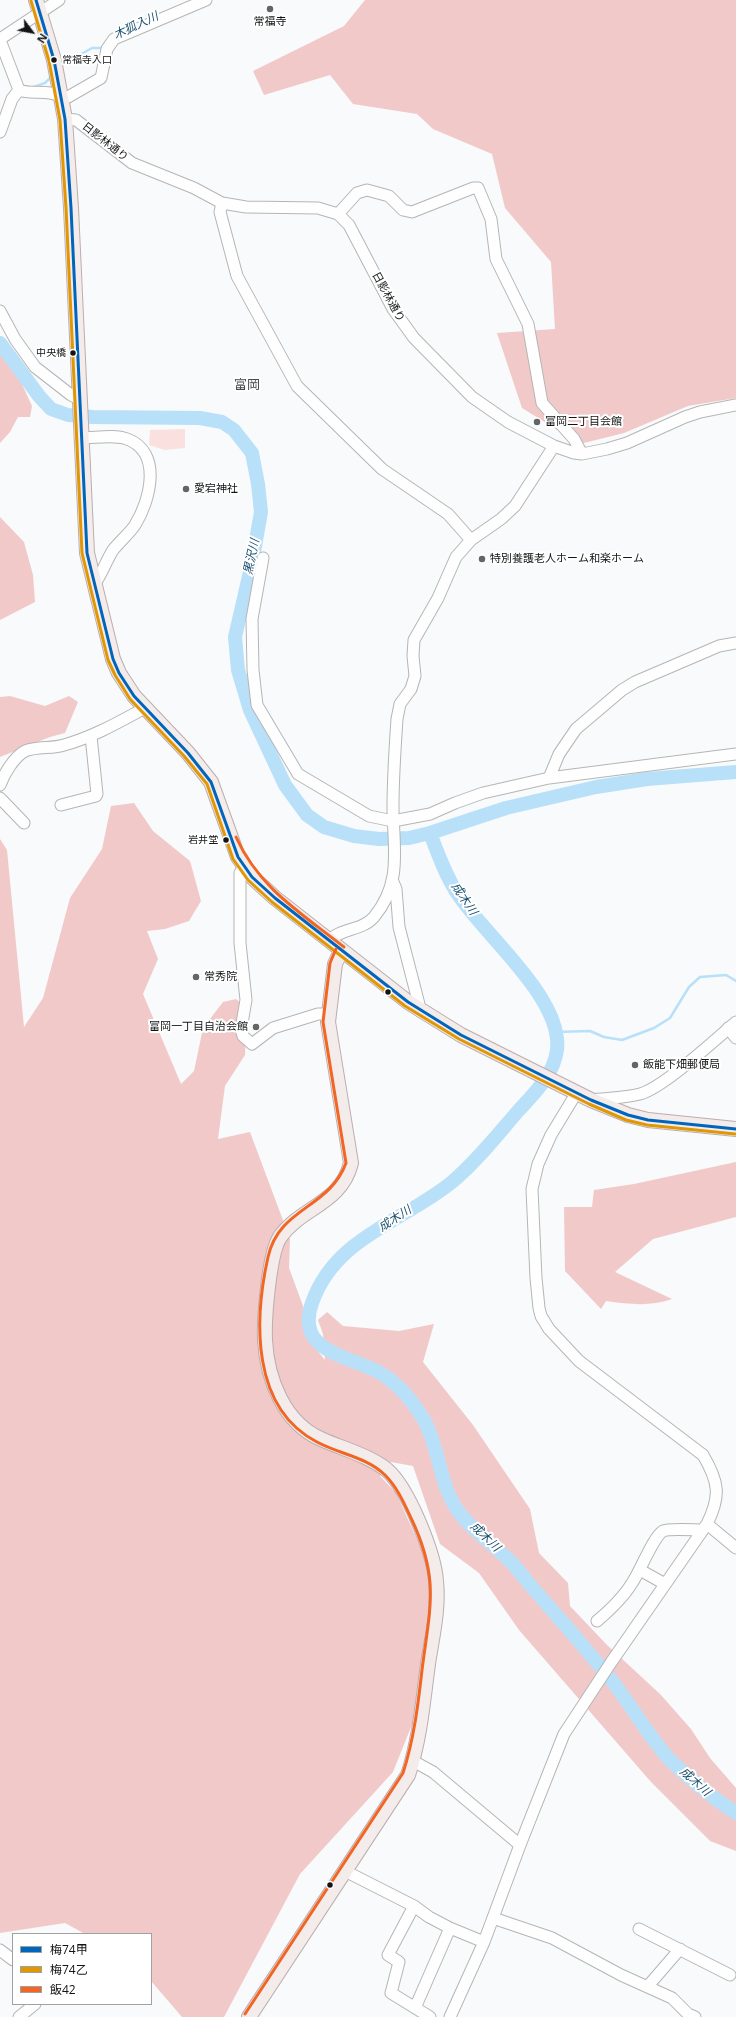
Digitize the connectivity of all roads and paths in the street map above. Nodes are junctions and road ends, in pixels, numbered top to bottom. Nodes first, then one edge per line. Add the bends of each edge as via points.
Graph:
1 (59, 0) edge
2 (206, 0) edge
3 (38, 6) edge
4 (0, 40) edge
5 (18, 90) junction
6 (62, 97) junction
7 (65, 119) junction
8 (0, 132) edge
9 (222, 203) junction
10 (338, 214) junction
11 (0, 311) edge
12 (79, 401) junction
13 (736, 405) edge
14 (81, 434) junction
15 (554, 446) junction
16 (582, 454) junction
17 (471, 540) junction
18 (264, 558) dead end
19 (94, 585) junction
20 (736, 643) edge
21 (145, 708) junction
22 (91, 736) junction
23 (736, 754) edge
24 (549, 778) junction
25 (0, 785) edge
26 (0, 798) edge
27 (61, 805) dead end
28 (24, 823) dead end
29 (394, 826) junction
30 (244, 866) junction
31 (393, 882) junction
32 (329, 941) junction
33 (341, 951) junction
34 (422, 1012) junction
35 (328, 1014) junction
36 (732, 1025) edge
37 (736, 1038) edge
38 (574, 1091) junction
39 (591, 1100) junction
40 (736, 1129) edge
41 (705, 1527) junction
42 (736, 1548) edge
43 (640, 1570) junction
44 (665, 1584) junction
45 (597, 1621) dead end
46 (413, 1761) junction
47 (520, 1845) junction
48 (345, 1870) junction
49 (414, 1906) junction
50 (493, 1918) junction
51 (450, 1928) junction
52 (639, 1929) dead end
53 (484, 1942) junction
54 (680, 1949) junction
55 (0, 1950) edge
56 (12, 1959) edge
57 (730, 1975) dead end
58 (648, 1986) junction
59 (34, 2005) edge
60 (415, 2008) junction
61 (18, 2017) edge
62 (249, 2017) edge
63 (430, 2017) edge
64 (450, 2017) edge
65 (695, 2017) edge

1 - 3 street
2 - 6 street via 114,39 107,49 101,78 76,94
3 - 4 street
3 - 6 main road
4 - 5 street
5 - 6 street via 26,93 51,93
5 - 8 street
6 - 7 main road
7 - 9 street, 日影林通り via 76,120 132,163 194,188
7 - 12 main road
9 - 10 street, 日影林通り via 246,207 318,208
9 - 17 street via 220,212 237,276 297,386 382,469 448,514
10 - 15 street, 日影林通り via 349,225 399,320 414,338 472,397 508,422
10 - 16 street via 361,190 382,193 393,199 403,210 412,212 478,188 491,219 496,259 528,324 542,403 574,439
11 - 12 street via 15,339 35,367
12 - 14 main road
13 - 16 street, 日影林通り via 700,412 626,443
14 - 19 main road via 86,553
14 - 19 street via 129,440 147,456 150,465 148,490 139,517 129,534 113,551
15 - 16 street, 日影林通り
15 - 17 street via 515,506
17 - 29 street via 456,557 438,598 414,640 415,676 400,704 397,719
18 - 29 street via 252,619 257,705 298,774 370,816
19 - 21 main road via 113,659 134,696
20 - 24 street via 719,646 622,690 576,729 559,754
21 - 22 street
21 - 30 main road via 188,753 210,782
22 - 25 street via 64,746 24,752 14,761
22 - 27 street via 98,794
23 - 24 street
24 - 29 street via 483,793
26 - 28 street
29 - 31 street
30 - 32 main road via 263,888
30 - 35 street via 240,872 240,943 246,1000 241,1029 243,1036 252,1044 274,1028 318,1014
31 - 32 street via 372,919
31 - 34 street via 396,889 399,927
32 - 33 main road
33 - 34 main road
33 - 35 main road via 335,964
34 - 38 main road via 461,1035
35 - 46 main road via 351,1163 346,1178 335,1193 287,1230 276,1244 266,1314 266,1354 278,1393 284,1406 298,1424 319,1438 363,1456 394,1478 411,1506 430,1553 435,1568 437,1598
36 - 37 street
36 - 39 street via 663,1082 647,1092
38 - 39 main road
38 - 41 street via 538,1164 532,1189 539,1308 549,1329 579,1361 702,1456 713,1473 717,1491 715,1507
39 - 40 main road via 648,1120
41 - 42 street
41 - 43 street via 687,1531 663,1531 650,1549
41 - 44 street
43 - 44 street
43 - 45 street via 625,1595
44 - 47 street via 564,1734
46 - 47 street via 432,1772
46 - 48 main road via 401,1787
47 - 50 street
48 - 49 street
48 - 62 main road
49 - 51 street
49 - 60 street via 388,1955 399,1962 391,1993
50 - 53 street
50 - 58 street via 552,1938 621,1975
51 - 53 street
51 - 60 street
52 - 54 street
53 - 64 street
54 - 57 street
54 - 58 street
55 - 56 street
58 - 65 street via 672,1998 688,2014
59 - 61 street
60 - 63 street

